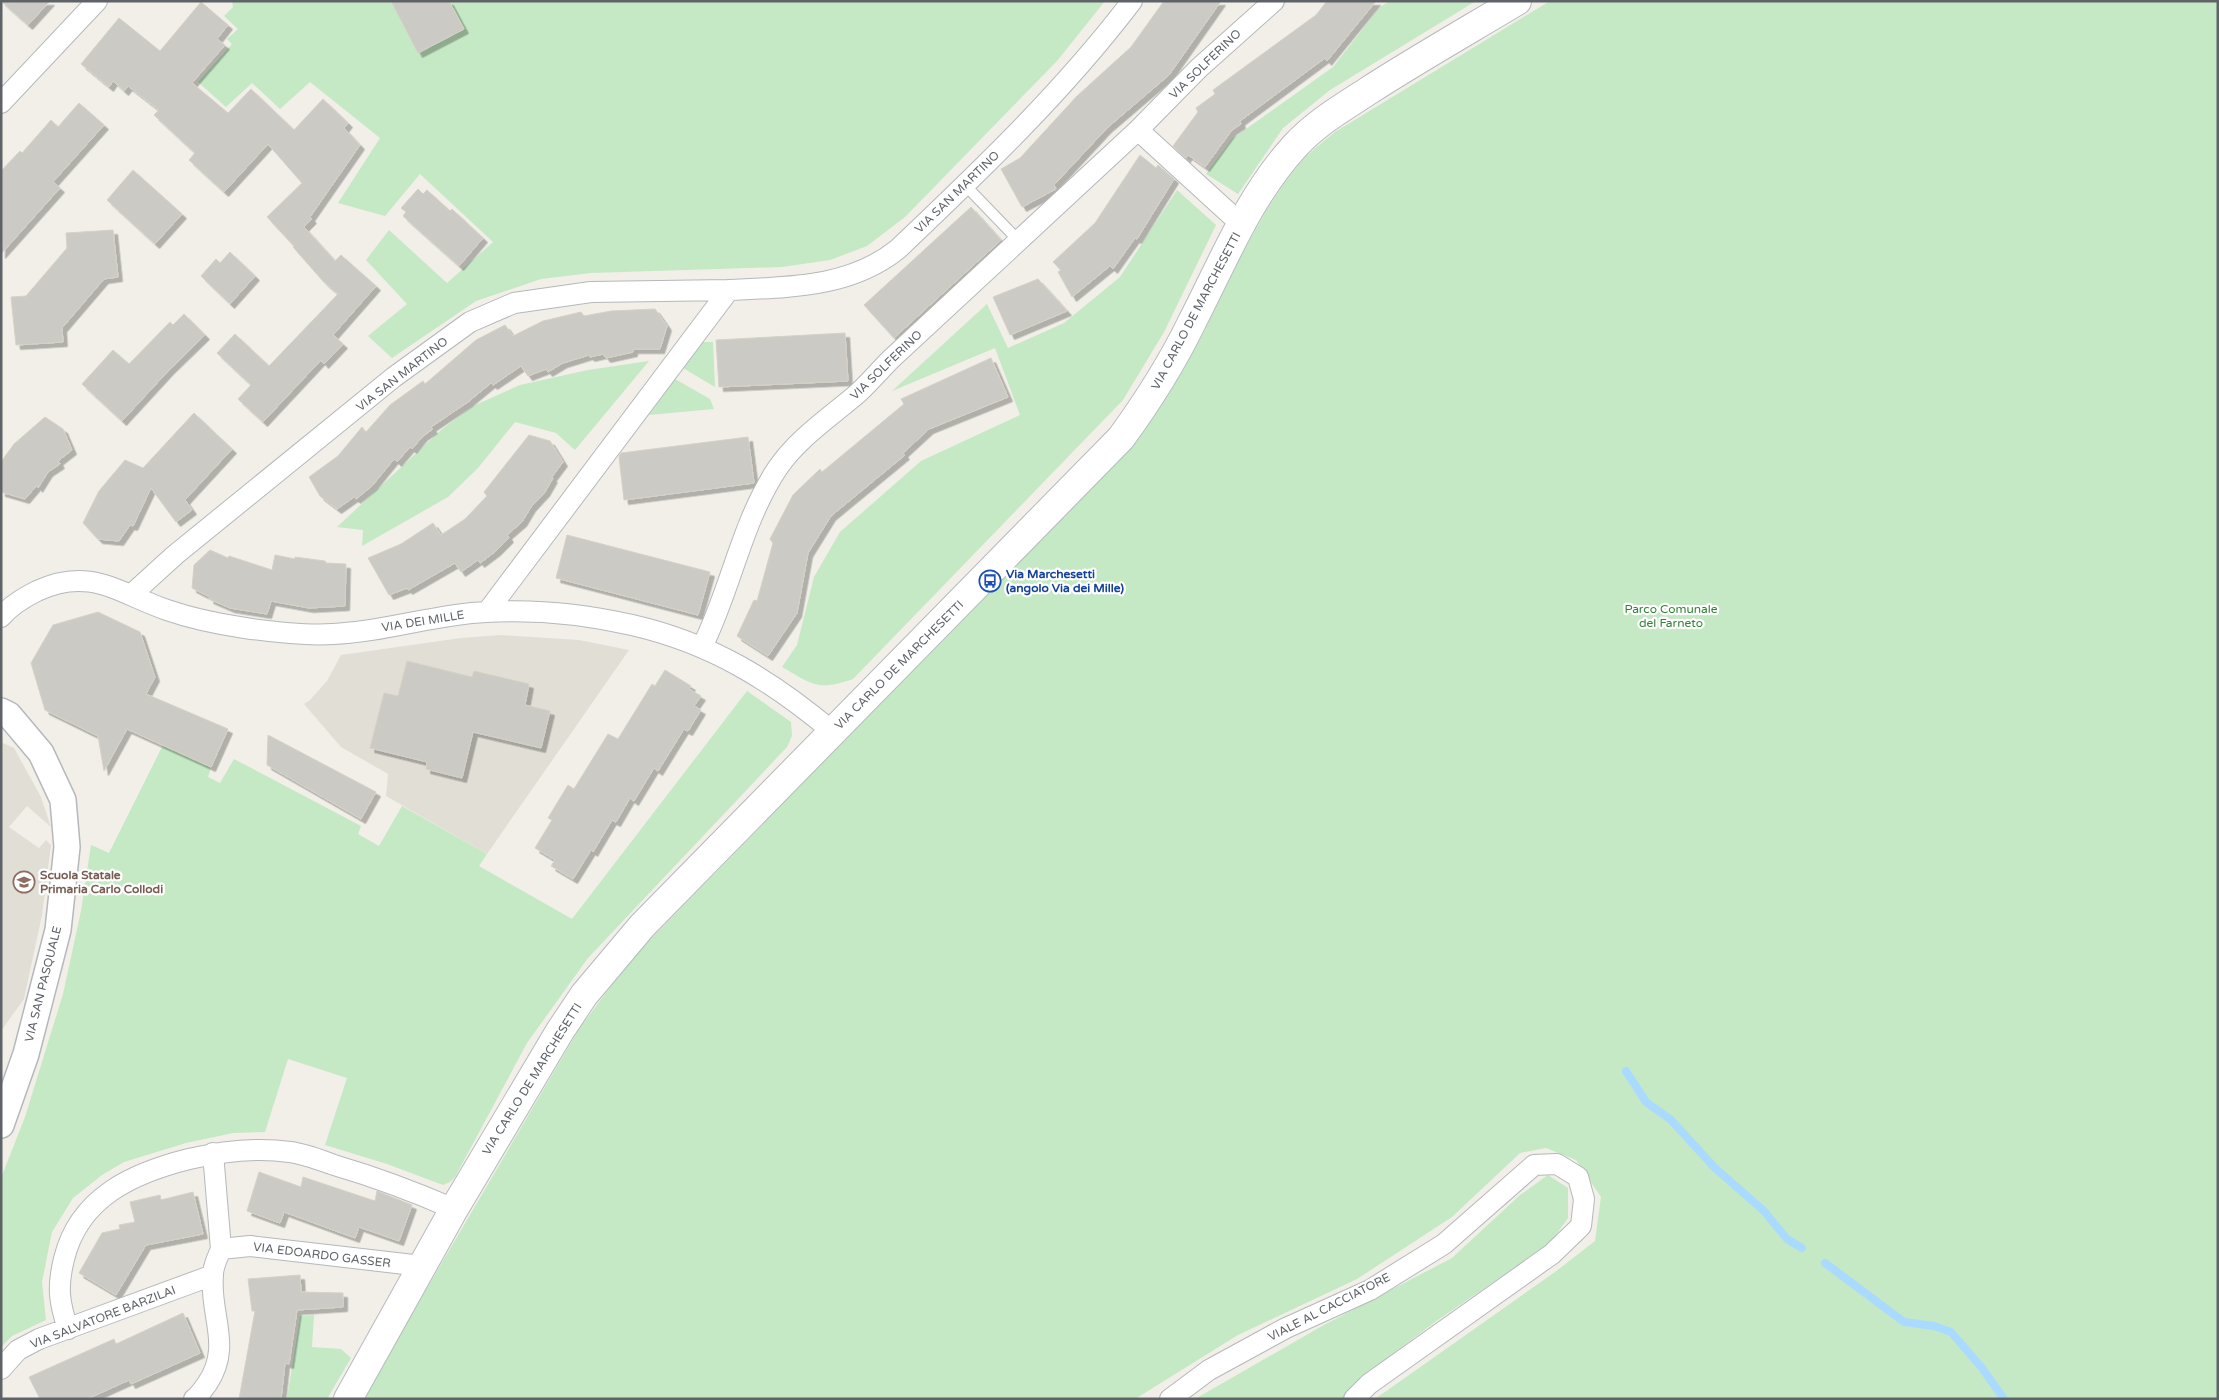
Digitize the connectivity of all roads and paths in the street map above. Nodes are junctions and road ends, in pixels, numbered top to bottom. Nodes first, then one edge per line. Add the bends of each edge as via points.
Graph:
1 (97, 1) edge
2 (1132, 1) edge
3 (1274, 1) edge
4 (1517, 1) edge
5 (1, 103) edge
6 (1138, 130) junction
7 (965, 185) junction
8 (1242, 224) junction
9 (1018, 240) junction
10 (729, 290) junction
11 (131, 595) junction
12 (487, 612) junction
13 (1, 617) edge
14 (702, 647) junction
15 (1, 711) edge
16 (833, 732) junction
17 (1, 1124) edge
18 (213, 1153) junction
19 (454, 1209) junction
20 (221, 1249) junction
21 (422, 1266) junction
22 (212, 1275) junction
23 (68, 1329) junction
24 (1, 1369) edge
25 (194, 1399) edge
26 (348, 1399) edge
27 (1170, 1399) edge
28 (1354, 1399) edge

1 - 5 street
2 - 7 street, VIA SAN MARTINO via 1110,30 1007,144
3 - 6 street, VIA SOLFERINO via 1199,68
4 - 8 main road, VIA CARLO DE MARCHESETTI via 1384,80 1319,124 1295,146 1278,168
6 - 8 street
6 - 9 street, VIA SOLFERINO
7 - 9 lane
7 - 10 street, VIA SAN MARTINO via 898,250 861,272 798,286
8 - 16 main road, VIA CARLO DE MARCHESETTI via 1170,364 1121,438
9 - 14 street, VIA SOLFERINO via 857,393 821,422 777,469 740,544 716,621
10 - 11 street, VIA SAN MARTINO via 591,292 514,303 470,322 394,377 175,555
10 - 12 street
11 - 12 street, VIA DEI MILLE via 203,621 290,633 334,634
11 - 13 street, VIA DEI MILLE via 81,580 55,583 32,594
12 - 14 street, VIA DEI MILLE via 564,613 594,617 669,635
14 - 16 street, VIA DEI MILLE via 793,698
15 - 17 street, VIA SAN PASQUALE via 9,715 41,753 63,800 67,848 58,930 26,1054
16 - 19 main road, VIA CARLO DE MARCHESETTI via 642,926 596,980 560,1030
18 - 19 street via 254,1149 292,1152 394,1183
18 - 20 street
18 - 23 street via 164,1165 127,1180 90,1208 75,1229 61,1271 60,1305
19 - 21 main road, VIA CARLO DE MARCHESETTI
20 - 21 street, VIA EDOARDO GASSER via 250,1246
20 - 22 street
21 - 26 main road, VIA CARLO DE MARCHESETTI
22 - 23 street, VIA SALVATORE BARZILAI
22 - 25 street via 221,1346 214,1373
23 - 24 street, VIA SALVATORE BARZILAI via 18,1350
27 - 28 street, VIALE AL CACCIATORE via 1209,1370 1286,1328 1370,1290 1444,1244 1534,1164 1557,1164 1578,1177 1584,1199 1581,1226 1552,1254 1369,1384

